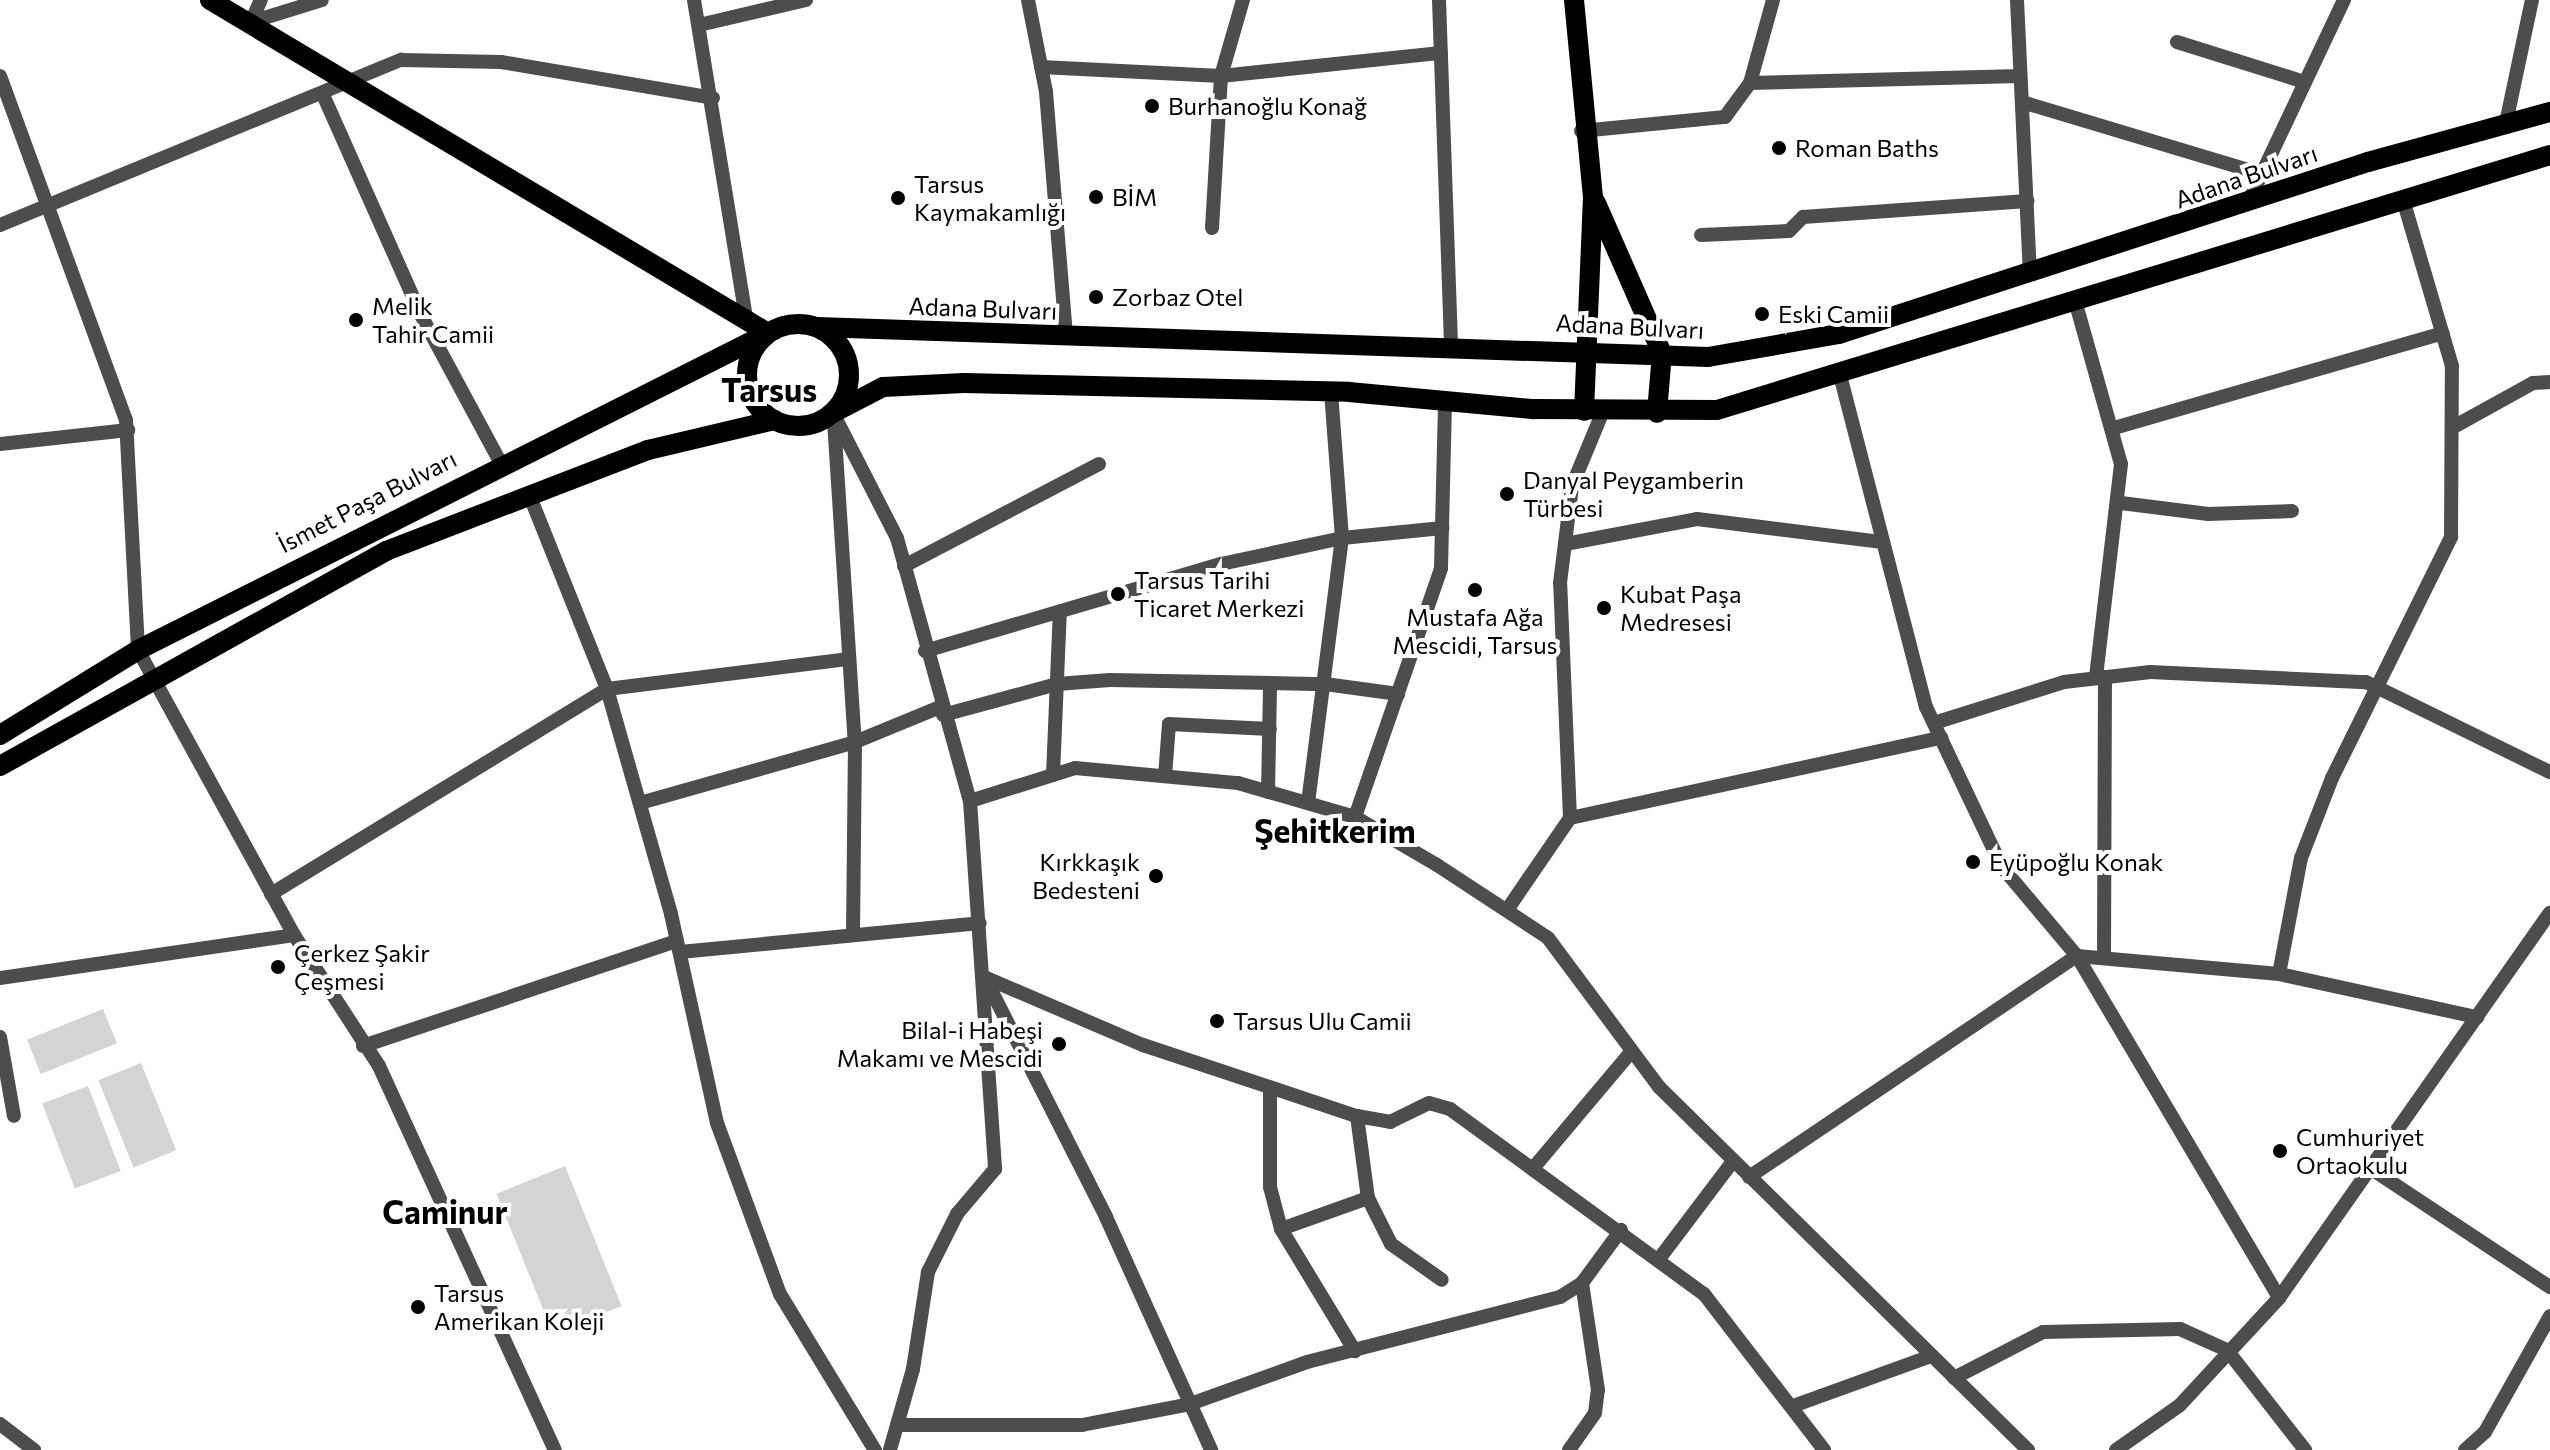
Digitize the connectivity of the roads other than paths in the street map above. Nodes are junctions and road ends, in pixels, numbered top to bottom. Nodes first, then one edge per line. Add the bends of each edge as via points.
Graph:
1 (210, 0) edge
2 (261, 0) edge
3 (322, 0) edge
4 (694, 0) edge
5 (806, 0) edge
6 (1028, 0) edge
7 (1243, 0) edge
8 (1439, 0) edge
9 (1574, 0) edge
10 (1784, 0) edge
11 (2017, 0) edge
12 (2344, 0) edge
13 (2532, 0) edge
14 (1772, 7) edge
15 (251, 22) junction
16 (699, 25) junction
17 (2177, 42) dead end
18 (1441, 53) junction
19 (1041, 67) junction
20 (0, 76) edge
21 (1221, 76) junction
22 (2020, 76) junction
23 (350, 79) junction
24 (2305, 82) junction
25 (1750, 83) junction
26 (324, 97) junction
27 (713, 98) junction
28 (2022, 102) junction
29 (5, 104) edge
30 (2550, 112) edge
31 (2506, 123) junction
32 (1581, 131) junction
33 (2550, 155) edge
34 (2262, 174) junction
35 (1593, 197) junction
36 (2403, 200) junction
37 (2027, 201) junction
38 (49, 203) junction
39 (2248, 204) junction
40 (0, 225) edge
41 (1212, 228) dead end
42 (1701, 235) dead end
43 (2030, 273) junction
44 (2076, 304) junction
45 (746, 316) junction
46 (817, 327) junction
47 (768, 333) junction
48 (2443, 333) junction
49 (1066, 337) junction
50 (1451, 345) junction
51 (1585, 349) junction
52 (1662, 353) junction
53 (1840, 375) junction
54 (2550, 382) edge
55 (1331, 391) junction
56 (1445, 401) junction
57 (1593, 411) junction
58 (833, 413) junction
59 (1657, 413) junction
60 (775, 420) junction
61 (2457, 425) junction
62 (2114, 428) junction
63 (128, 430) junction
64 (0, 444) edge
65 (500, 462) junction
66 (1099, 464) dead end
67 (529, 494) junction
68 (2121, 503) junction
69 (2292, 511) dead end
70 (1443, 528) junction
71 (1342, 538) junction
72 (1881, 542) junction
73 (1565, 544) junction
74 (904, 566) junction
75 (1060, 611) junction
76 (138, 650) junction
77 (925, 651) junction
78 (849, 659) junction
79 (152, 678) junction
80 (2100, 678) junction
81 (1270, 683) junction
82 (1057, 684) junction
83 (1325, 684) junction
84 (2376, 687) junction
85 (607, 689) junction
86 (1398, 694) junction
87 (942, 711) junction
88 (1934, 723) junction
89 (1270, 729) junction
90 (0, 735) edge
91 (1941, 738) junction
92 (855, 742) junction
93 (0, 766) edge
94 (2550, 772) edge
95 (1053, 775) junction
96 (1165, 776) junction
97 (1268, 792) junction
98 (970, 801) junction
99 (640, 803) junction
100 (1308, 803) junction
101 (1355, 817) junction
102 (1570, 818) junction
103 (271, 894) junction
104 (1507, 910) junction
105 (2550, 913) edge
106 (980, 923) junction
107 (853, 932) junction
108 (294, 935) junction
109 (678, 946) junction
110 (2077, 956) junction
111 (2104, 957) junction
112 (2279, 974) junction
113 (984, 977) junction
114 (0, 978) edge
115 (2477, 1017) junction
116 (0, 1037) edge
117 (363, 1046) junction
118 (1632, 1051) junction
119 (1270, 1090) junction
120 (14, 1116) dead end
121 (1357, 1116) junction
122 (1733, 1161) junction
123 (1535, 1166) junction
124 (2370, 1168) junction
125 (1749, 1177) junction
126 (1368, 1198) junction
127 (1281, 1229) junction
128 (1621, 1230) junction
129 (1659, 1259) junction
130 (1442, 1280) dead end
131 (1582, 1283) junction
132 (2550, 1287) edge
133 (2279, 1298) junction
134 (2550, 1316) edge
135 (2227, 1350) junction
136 (1355, 1351) junction
137 (1931, 1356) junction
138 (1954, 1378) junction
139 (1190, 1404) junction
140 (1793, 1406) junction
141 (0, 1424) edge
142 (897, 1425) junction
143 (34, 1450) edge
144 (555, 1450) edge
145 (875, 1450) edge
146 (890, 1450) edge
147 (1211, 1450) edge
148 (1569, 1450) edge
149 (1824, 1450) edge
150 (2028, 1450) edge
151 (2116, 1450) edge
152 (2305, 1450) edge
153 (2465, 1450) edge

1 - 15 main road
2 - 15 street
3 - 15 street
4 - 16 street
5 - 16 street
6 - 19 street
7 - 21 street
8 - 18 street
9 - 32 main road
10 - 14 street
11 - 22 street
12 - 24 street
13 - 31 street
14 - 25 street
15 - 23 main road
16 - 27 street
17 - 24 street
18 - 21 street
18 - 50 street
19 - 21 street
19 - 49 street
20 - 29 street
21 - 41 street
22 - 25 street
22 - 28 street
23 - 26 street
23 - 27 street via 401,60 450,57
23 - 45 main road
24 - 34 street
25 - 32 street via 1725,117
26 - 38 street
26 - 65 street via 421,315
27 - 45 street
28 - 34 street
28 - 37 street
29 - 38 street
30 - 31 main road, Adana Bulvarı
31 - 39 main road, Adana Bulvarı
32 - 35 main road
33 - 36 main road
34 - 39 street
35 - 51 main road
35 - 52 main road
36 - 44 main road
36 - 48 street
37 - 42 street via 1803,217 1789,231
37 - 43 street
38 - 40 street
38 - 63 street
39 - 43 main road, Adana Bulvarı
43 - 52 main road, Adana Bulvarı via 1839,334 1708,357
44 - 53 main road
44 - 62 street
45 - 47 main road
46 - 47 main road
46 - 49 main road, Adana Bulvarı
46 - 58 main road via 837,342 849,365 850,383
47 - 60 main road via 747,376 758,407
47 - 65 main road, İsmet Paşa Bulvarı
48 - 61 street
48 - 62 street
49 - 50 main road, Adana Bulvarı
50 - 51 main road, Adana Bulvarı
51 - 52 main road, Adana Bulvarı
51 - 57 main road
52 - 59 main road
53 - 59 main road via 1717,410
53 - 72 street
54 - 61 street via 2533,383
55 - 56 main road
55 - 58 main road via 964,383 883,387
55 - 71 street
56 - 57 main road
56 - 70 street
57 - 59 main road
57 - 73 street via 1572,486
58 - 60 main road via 802,426
58 - 74 street
58 - 78 street
60 - 67 main road via 648,450
61 - 84 street via 2451,537
62 - 68 street
63 - 64 street
63 - 76 street
65 - 76 main road, İsmet Paşa Bulvarı
66 - 74 street
67 - 79 main road via 386,551
67 - 85 street
68 - 69 street via 2208,514
68 - 80 street
70 - 71 street
70 - 86 street via 1441,568
71 - 75 street
71 - 83 street
72 - 73 street via 1697,519
72 - 88 street
73 - 102 street via 1560,583
74 - 77 street
75 - 77 street
75 - 82 street
76 - 79 street
76 - 90 main road, İsmet Paşa Bulvarı
77 - 87 street
78 - 85 street
78 - 92 street
79 - 93 main road
79 - 103 street
80 - 84 street via 2257,676
80 - 88 street
80 - 111 street
81 - 82 street
81 - 83 street
81 - 89 street
82 - 87 street
82 - 95 street
83 - 86 street
83 - 100 street
84 - 94 street
84 - 112 street via 2301,858
85 - 99 street
85 - 103 street
86 - 101 street
87 - 92 street
87 - 98 street
88 - 91 street
89 - 96 street via 1169,724
89 - 97 street
91 - 102 street
91 - 110 street via 2002,867
92 - 99 street
92 - 107 street
95 - 96 street via 1075,768
95 - 98 street
96 - 97 street
97 - 100 street
98 - 106 street
99 - 109 street
100 - 101 street
101 - 104 street
102 - 104 street
103 - 108 street
104 - 118 street via 1548,938
105 - 115 street
106 - 107 street
106 - 113 street
107 - 109 street
108 - 114 street
108 - 117 street
109 - 117 street
109 - 145 street via 717,1123 780,1294
110 - 111 street
110 - 125 street
110 - 133 street
111 - 112 street
112 - 115 street
113 - 119 street
113 - 139 street via 1106,1217
113 - 142 street via 995,1169 957,1214 928,1272
115 - 124 street
116 - 120 street
117 - 144 street
118 - 122 street
118 - 123 street
119 - 121 street
119 - 127 street via 1270,1187
121 - 123 street via 1390,1122 1429,1103
121 - 126 street
122 - 125 street
122 - 129 street
123 - 128 street
124 - 132 street
124 - 133 street
125 - 137 street
126 - 127 street
126 - 130 street via 1391,1244
127 - 136 street
128 - 129 street
128 - 131 street
129 - 140 street via 1741,1334
131 - 136 street via 1528,1306
131 - 148 street via 1598,1390 1595,1413
133 - 135 street
134 - 153 street via 2485,1432
135 - 138 street via 2180,1329 2107,1325 2043,1332
135 - 151 street via 2180,1405
135 - 152 street
136 - 139 street
137 - 138 street
137 - 140 street
138 - 150 street
139 - 142 street via 1082,1425
139 - 147 street
140 - 149 street
141 - 143 street
142 - 146 street

